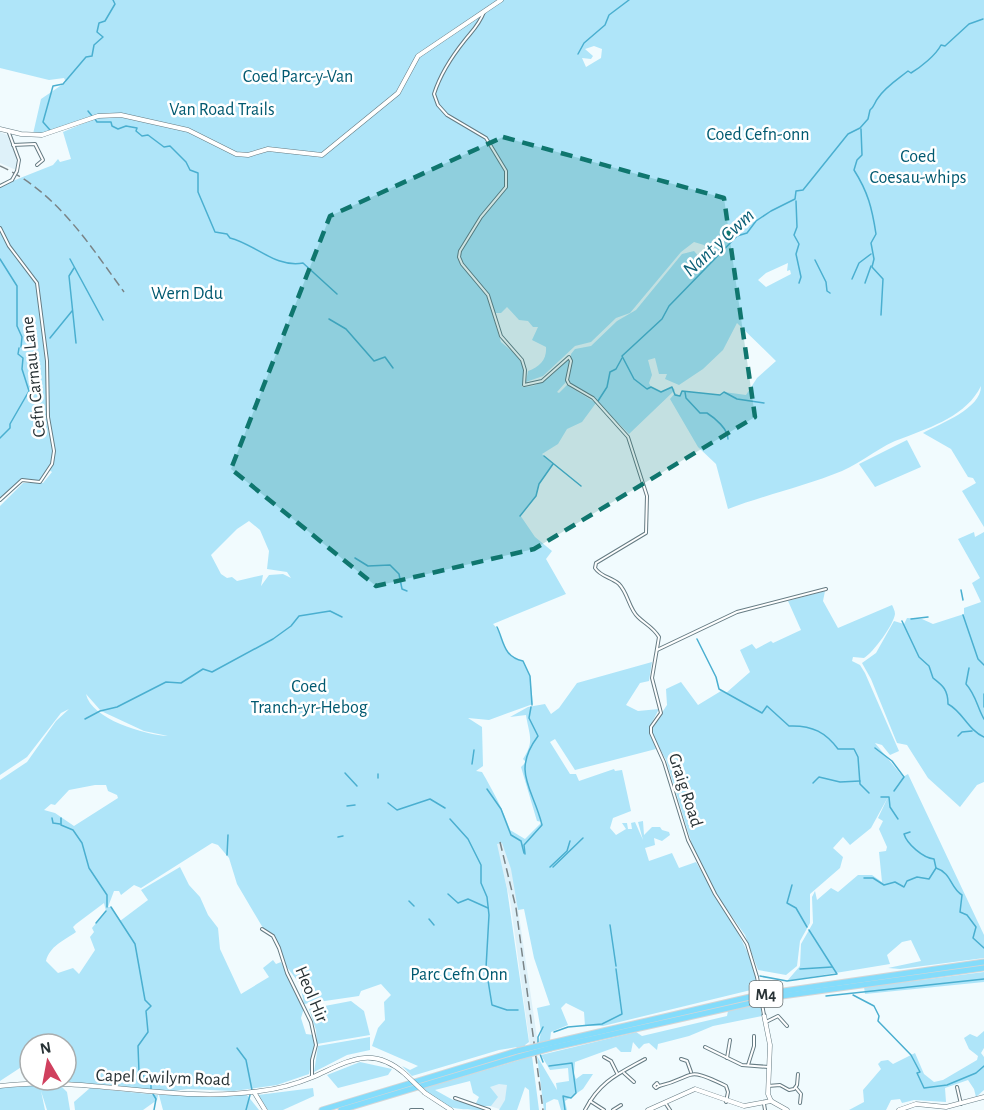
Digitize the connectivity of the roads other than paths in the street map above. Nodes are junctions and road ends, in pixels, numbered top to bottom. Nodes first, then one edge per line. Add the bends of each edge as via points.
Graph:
1 (501, 0) edge
2 (483, 12) junction
3 (468, 22) junction
4 (479, 23) junction
5 (0, 129) edge
6 (9, 133) junction
7 (14, 146) junction
8 (37, 165) dead end
9 (0, 186) edge
10 (0, 228) edge
11 (0, 501) edge
12 (826, 589) dead end
13 (657, 650) junction
14 (262, 929) dead end
15 (984, 962) edge
16 (984, 968) edge
17 (764, 1015) joint
18 (766, 1022) junction
19 (787, 1026) dead end
20 (754, 1036) dead end
21 (730, 1040) dead end
22 (551, 1046) junction
23 (705, 1047) dead end
24 (517, 1054) junction
25 (604, 1057) dead end
26 (645, 1059) dead end
27 (681, 1059) dead end
28 (727, 1059) junction
29 (748, 1066) junction
30 (769, 1066) junction
31 (624, 1073) junction
32 (691, 1073) junction
33 (618, 1074) junction
34 (798, 1074) dead end
35 (312, 1077) junction
36 (634, 1082) dead end
37 (0, 1086) edge
38 (659, 1086) dead end
39 (768, 1086) junction
40 (957, 1087) dead end
41 (795, 1088) junction
42 (254, 1092) junction
43 (984, 1097) edge
44 (455, 1098) dead end
45 (590, 1101) junction
46 (665, 1101) junction
47 (771, 1101) junction
48 (726, 1102) junction
49 (800, 1103) dead end
50 (764, 1104) junction
51 (961, 1104) junction
52 (621, 1105) dead end
53 (943, 1108) edge
54 (265, 1110) edge
55 (322, 1110) edge
56 (341, 1110) edge
57 (411, 1110) edge
58 (422, 1110) edge
59 (450, 1110) edge
60 (489, 1110) edge
61 (585, 1110) edge
62 (604, 1110) edge
63 (614, 1110) edge
64 (648, 1110) edge
65 (670, 1110) edge
66 (765, 1110) edge
67 (787, 1110) edge
68 (899, 1110) edge

1 - 2 street
2 - 3 street
2 - 4 street
3 - 4 street
3 - 6 street via 418,56 398,93 322,155 268,149 236,154 188,130 120,115 103,115 42,135
4 - 13 street, Graig Road via 444,72 434,98 447,115 490,142 505,166 507,179 460,251 460,261 486,291 501,336 522,360 524,385 542,381 569,357 569,384 593,398 624,431 647,495 646,533 596,563 595,568 600,575 616,582 631,601 636,616 655,630 659,637
5 - 6 street
6 - 7 street
7 - 8 street via 35,144 43,160
7 - 9 street, bridge via 19,160 17,171 12,180
10 - 11 street, Cefn Carnau Lane via 39,287 54,452 51,469 43,480 22,480
12 - 13 street via 737,612
13 - 17 street, Graig Road, bridge via 652,678 661,713 651,733 694,853 747,944
14 - 35 street, Heol Hir via 273,936 312,1022 316,1045
15 - 22 highway, M4 via 763,994
16 - 22 highway, M4 via 782,996
17 - 18 street, Graig Road
18 - 19 street via 778,1016
18 - 30 street, Graig Road
20 - 29 street
21 - 28 street
22 - 24 highway, M4, bridge
23 - 28 street
24 - 55 highway, M4
24 - 56 highway, M4
25 - 33 street
26 - 31 street
27 - 32 street via 687,1061
28 - 29 street
29 - 30 street
30 - 39 street, Graig Road
31 - 33 street
31 - 36 street
32 - 38 street
32 - 48 street via 726,1086
33 - 45 street via 607,1079
34 - 41 street
35 - 42 street, Capel Gwilym Road
35 - 59 street, Capel Gwilym Road, bridge via 349,1060 386,1062
37 - 42 street, Capel Gwilym Road via 34,1083 159,1093
39 - 41 street
39 - 47 street, Graig Road
40 - 51 street
41 - 49 street via 801,1094
42 - 54 street
43 - 51 street
44 - 60 street
45 - 61 street
45 - 62 street
46 - 48 street via 694,1089
46 - 64 street
46 - 65 street
47 - 50 street
47 - 67 street
48 - 50 street via 748,1107
50 - 66 street
51 - 53 street
52 - 63 street
53 - 68 street via 916,1104
57 - 58 street

